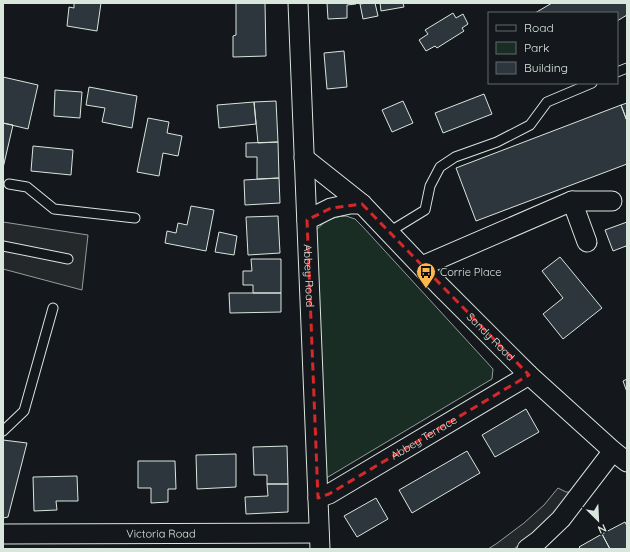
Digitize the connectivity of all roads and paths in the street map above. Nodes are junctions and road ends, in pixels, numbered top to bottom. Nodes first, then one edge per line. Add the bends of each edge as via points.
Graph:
1 (298, 3) edge
2 (590, 84) edge
3 (304, 158) junction
4 (9, 184) dead end
5 (612, 201) dead end
6 (572, 202) junction
7 (362, 204) junction
8 (135, 218) dead end
9 (307, 220) junction
10 (390, 232) junction
11 (587, 242) dead end
12 (3, 246) edge
13 (68, 259) dead end
14 (422, 266) junction
15 (53, 308) dead end
16 (528, 375) junction
17 (3, 431) edge
18 (623, 457) edge
19 (318, 498) junction
20 (3, 534) edge
21 (319, 541) edge
22 (31, 542) edge
23 (528, 549) edge

1 - 3 street, Abbey Road
2 - 10 lane via 547,102 530,125 497,142 455,157 440,167 430,186 425,210
3 - 7 street, Sandy Road
3 - 9 street, Abbey Road
4 - 8 lane via 27,187 54,210
5 - 6 street
6 - 11 street
6 - 14 street
7 - 9 street via 332,208
7 - 10 street, Sandy Road
9 - 19 street, Abbey Road
10 - 14 street, Sandy Road
12 - 13 lane
14 - 16 street, Sandy Road
15 - 17 lane via 24,412
16 - 18 street, Sandy Road
16 - 19 street, Abbey Terrace via 329,494
18 - 23 street
19 - 21 street, Abbey Road
20 - 22 street, Victoria Road
21 - 22 street, Victoria Road

